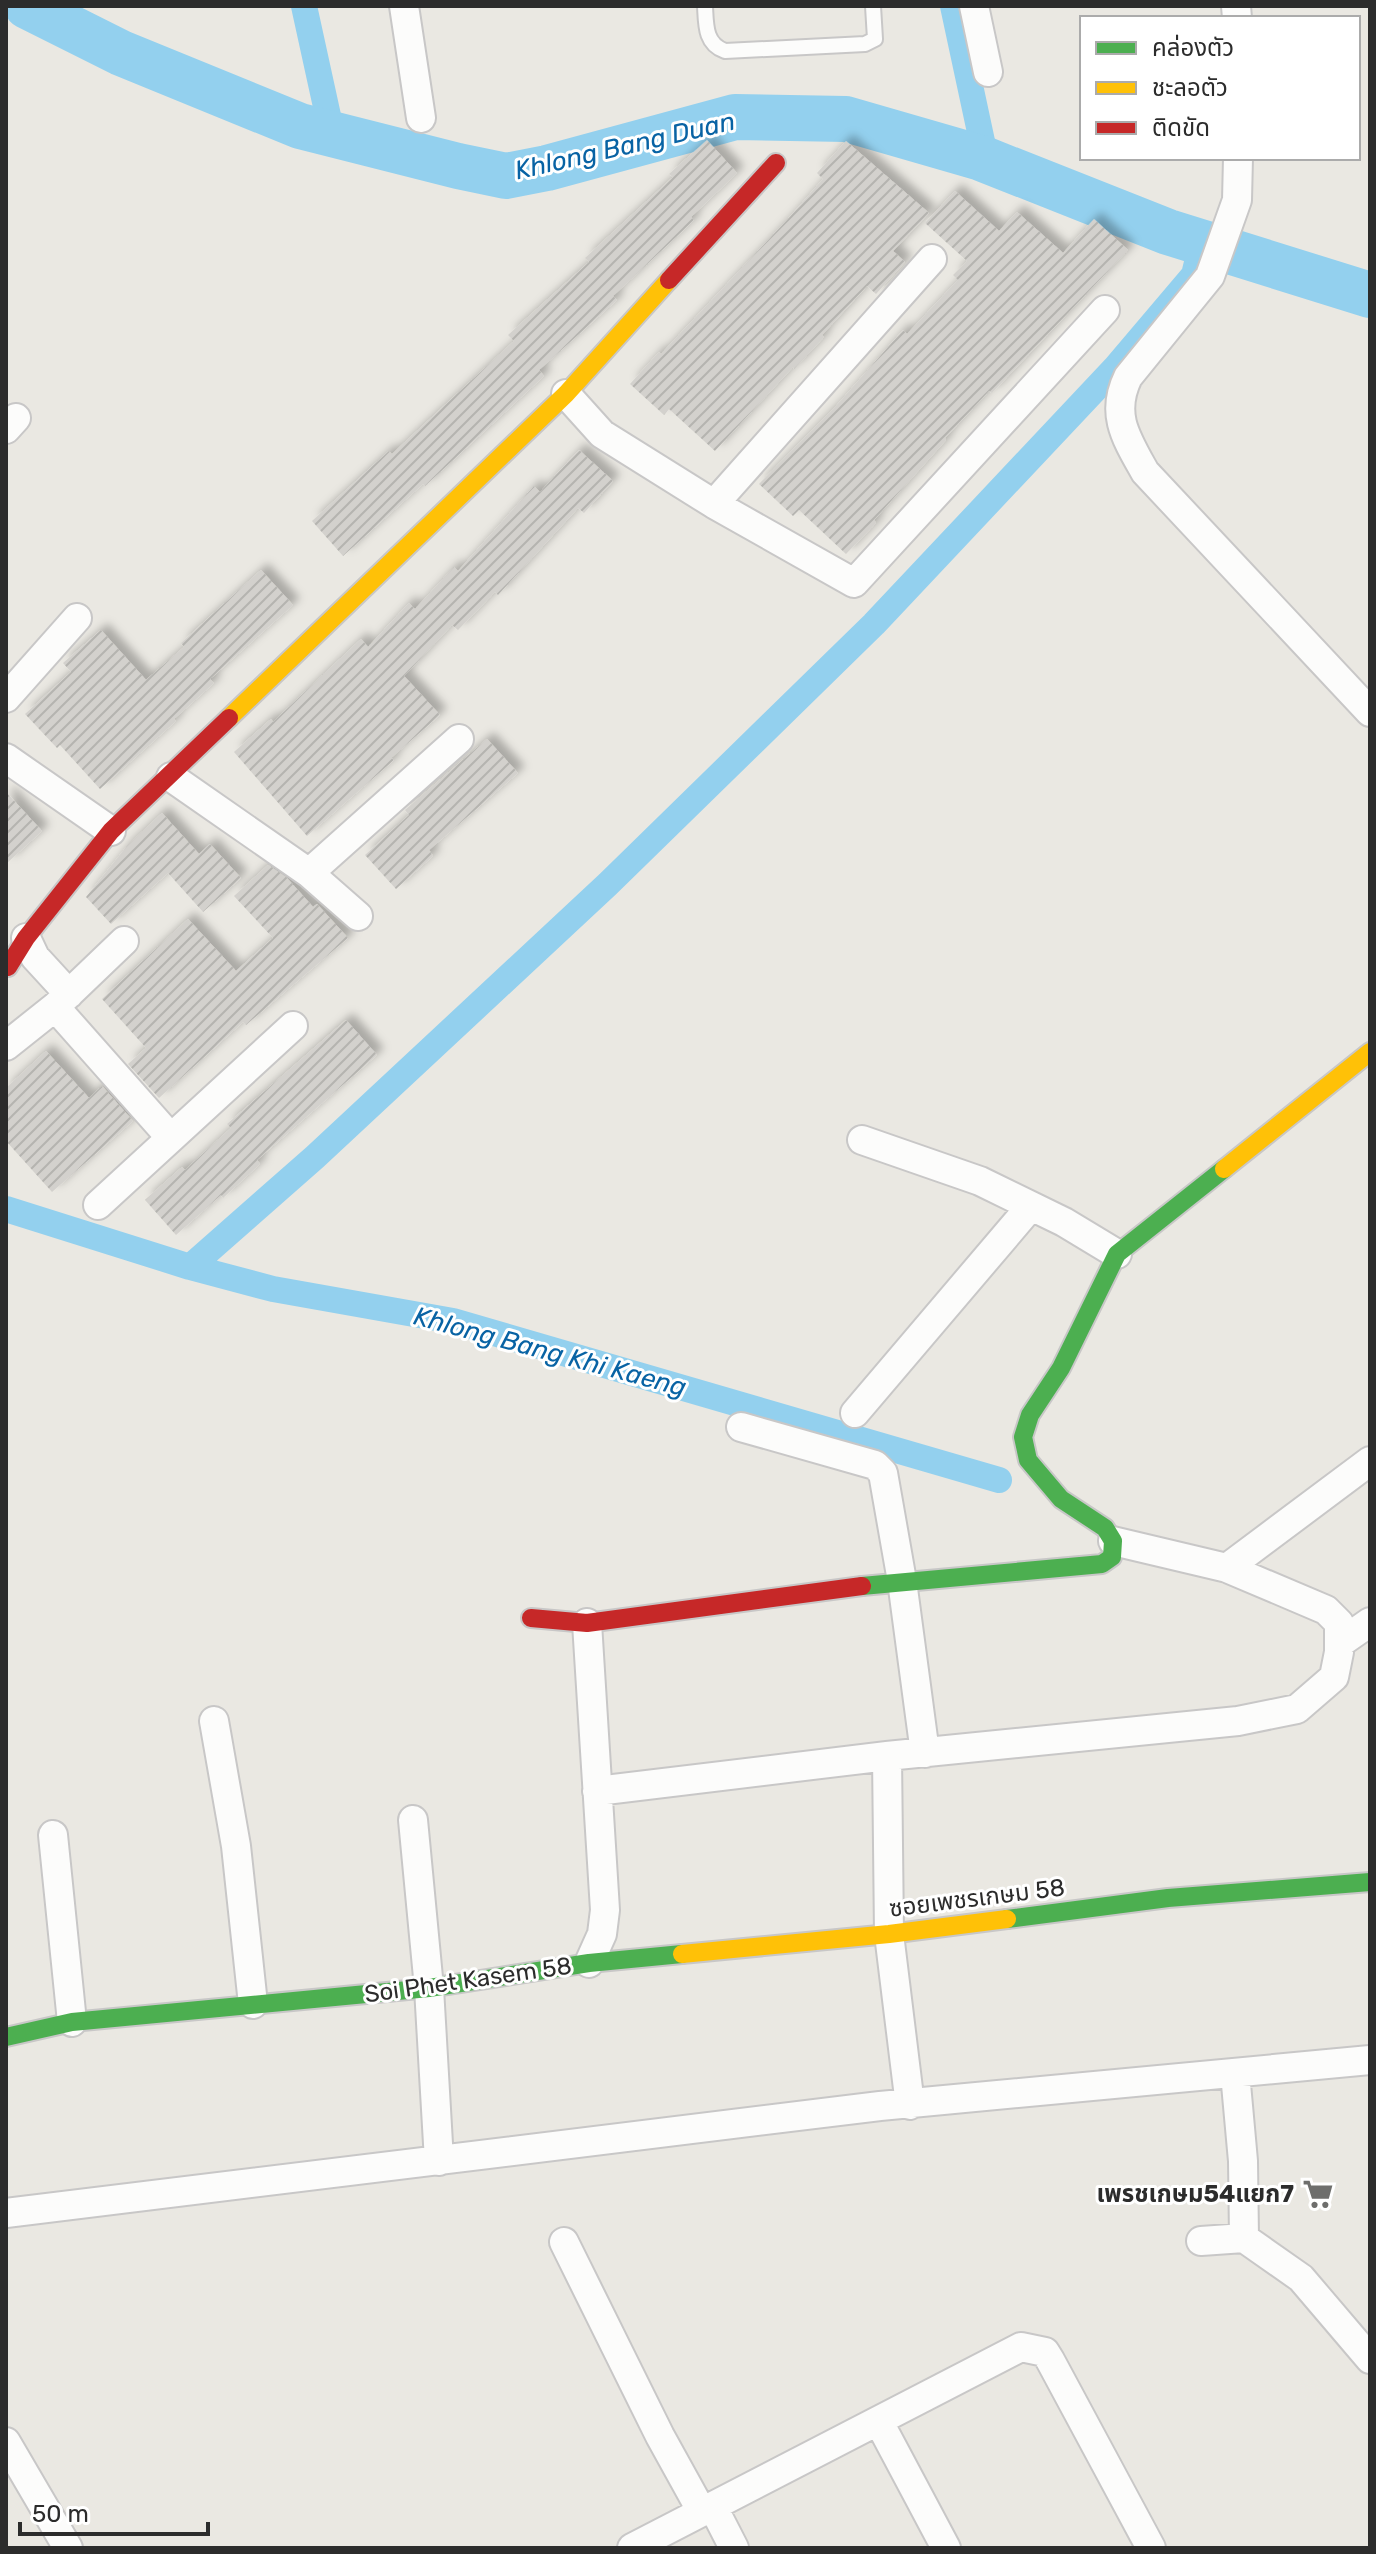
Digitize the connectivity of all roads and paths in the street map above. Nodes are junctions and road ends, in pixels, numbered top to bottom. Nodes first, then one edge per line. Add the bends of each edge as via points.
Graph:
1 (404, 6) edge
2 (705, 6) edge
3 (873, 6) edge
4 (974, 6) edge
5 (988, 72) dead end
6 (421, 118) dead end
7 (1238, 160) edge
8 (776, 163) dead end
9 (932, 259) dead end
10 (1105, 310) dead end
11 (566, 394) junction
12 (714, 504) junction
13 (77, 618) dead end
14 (6, 698) edge
15 (1370, 712) edge
16 (459, 739) dead end
17 (6, 758) edge
18 (171, 777) junction
19 (111, 831) junction
20 (309, 873) junction
21 (358, 916) dead end
22 (124, 941) dead end
23 (12, 958) edge
24 (62, 1000) junction
25 (293, 1026) dead end
26 (6, 1046) edge
27 (1370, 1052) edge
28 (171, 1138) junction
29 (862, 1140) dead end
30 (98, 1205) dead end
31 (1031, 1206) junction
32 (1117, 1254) junction
33 (855, 1413) dead end
34 (741, 1427) dead end
35 (1370, 1461) edge
36 (1113, 1541) junction
37 (1227, 1568) junction
38 (902, 1581) junction
39 (531, 1618) dead end
40 (1370, 1622) edge
41 (587, 1623) junction
42 (1340, 1643) junction
43 (214, 1721) dead end
44 (925, 1753) junction
45 (887, 1756) junction
46 (597, 1791) junction
47 (413, 1820) dead end
48 (53, 1835) dead end
49 (1370, 1882) edge
50 (889, 1934) junction
51 (589, 1963) junction
52 (429, 1988) junction
53 (253, 2004) junction
54 (72, 2022) junction
55 (6, 2037) edge
56 (1370, 2060) edge
57 (1235, 2073) junction
58 (910, 2105) junction
59 (439, 2161) junction
60 (6, 2213) edge
61 (1244, 2238) junction
62 (1201, 2241) dead end
63 (564, 2242) dead end
64 (1370, 2359) edge
65 (879, 2422) junction
66 (6, 2442) edge
67 (708, 2509) junction
68 (68, 2548) edge
69 (632, 2548) edge
70 (734, 2548) edge
71 (946, 2548) edge
72 (1151, 2548) edge

1 - 6 street
2 - 3 lane via 710,42 725,51 865,44 875,39
4 - 5 street
7 - 15 street via 1237,200 1210,276 1128,377 1119,394 1119,414 1145,472
8 - 11 street
9 - 12 street
10 - 12 street via 854,583
11 - 12 street via 602,434
11 - 18 street
13 - 14 street
16 - 20 street
17 - 19 street
18 - 19 street
18 - 20 street
19 - 23 street
20 - 21 street
22 - 24 street
23 - 24 street via 35,957
24 - 26 street
24 - 28 street
25 - 28 street
27 - 32 street
28 - 30 street
29 - 31 street via 980,1181
31 - 32 street
31 - 33 street
32 - 36 street via 1023,1437 1028,1460 1061,1499 1105,1528
34 - 38 street via 875,1465 883,1473
35 - 37 street
36 - 37 street
36 - 38 street via 1112,1557 1102,1564
37 - 42 street via 1326,1610 1339,1623
38 - 41 street
38 - 44 street
39 - 41 street
40 - 42 street
41 - 46 street, Soi Phet Kasem 58
42 - 44 street via 1334,1677 1297,1709 1238,1721
43 - 53 street via 236,1846
44 - 45 street
45 - 46 street
45 - 50 street
46 - 51 street, Soi Phet Kasem 58 via 605,1910 602,1934
47 - 52 street
48 - 54 street
49 - 50 street, ซอยเพชรเกษม 58 via 1168,1898
50 - 51 street, ซอยเพชรเกษม 58
50 - 58 street
51 - 52 street, Soi Phet Kasem 58
52 - 53 street, Soi Phet Kasem 58
52 - 59 street
53 - 54 street, Soi Phet Kasem 58
54 - 55 street, Soi Phet Kasem 58
56 - 57 street
57 - 58 street
57 - 61 street
58 - 59 street
59 - 60 street
61 - 62 street
61 - 64 street via 1301,2278
63 - 67 street via 660,2436
65 - 67 street
65 - 71 street
65 - 72 street via 1021,2347 1045,2352
66 - 68 street
67 - 69 street
67 - 70 street

